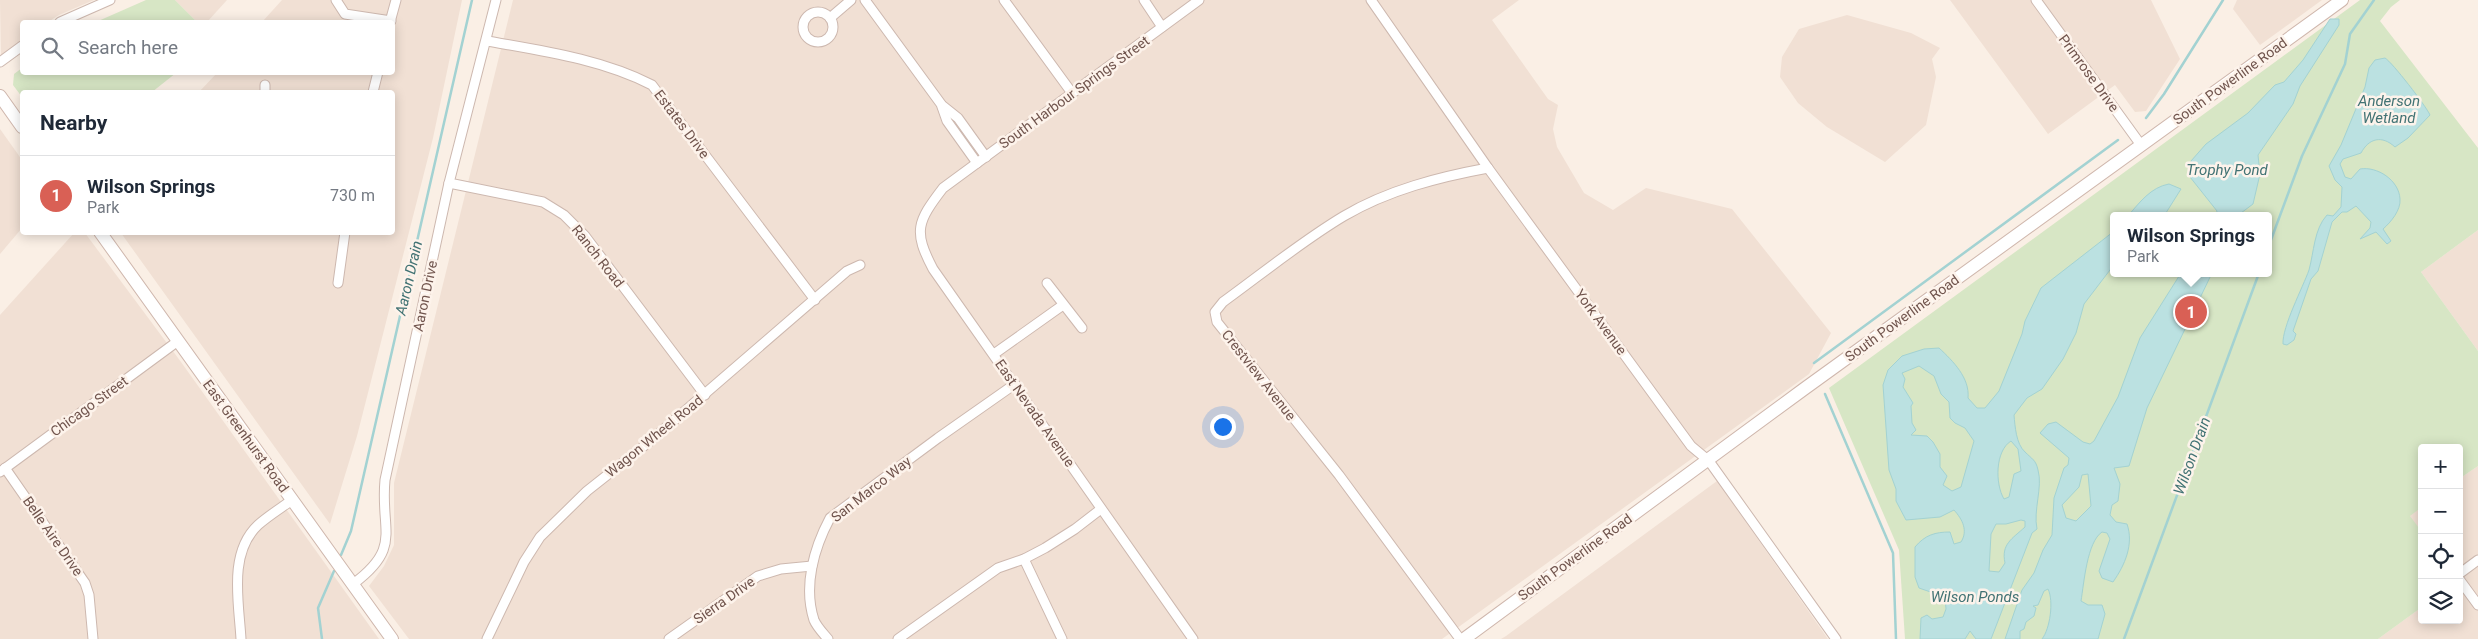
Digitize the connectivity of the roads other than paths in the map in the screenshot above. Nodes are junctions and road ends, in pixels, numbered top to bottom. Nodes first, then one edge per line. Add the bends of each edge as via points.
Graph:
1 (110, 0) edge
2 (336, 0) edge
3 (396, 0) edge
4 (496, 0) edge
5 (852, 0) edge
6 (865, 0) edge
7 (1004, 0) edge
8 (1144, 0) edge
9 (1199, 0) edge
10 (1371, 0) edge
11 (2036, 0) edge
12 (2342, 0) edge
13 (830, 18) dead end
14 (65, 20) edge
15 (379, 20) edge
16 (391, 20) edge
17 (1162, 27) junction
18 (487, 41) junction
19 (20, 47) edge
20 (0, 62) edge
21 (377, 75) edge
22 (374, 90) edge
23 (1072, 93) junction
24 (0, 96) edge
25 (940, 104) junction
26 (20, 124) edge
27 (2141, 146) junction
28 (986, 157) junction
29 (977, 163) junction
30 (1488, 168) junction
31 (449, 183) junction
32 (949, 184) joint
33 (102, 235) edge
34 (345, 235) edge
35 (860, 265) dead end
36 (338, 283) dead end
37 (1046, 283) dead end
38 (815, 300) junction
39 (1063, 305) junction
40 (1082, 328) dead end
41 (178, 341) junction
42 (994, 354) junction
43 (1015, 384) junction
44 (705, 394) junction
45 (1709, 461) junction
46 (3, 470) edge
47 (292, 500) junction
48 (1101, 509) junction
49 (1024, 559) junction
50 (2478, 560) edge
51 (812, 566) junction
52 (2463, 571) edge
53 (353, 584) junction
54 (2463, 584) edge
55 (2478, 605) edge
56 (93, 639) edge
57 (241, 639) edge
58 (392, 639) edge
59 (487, 639) edge
60 (670, 639) edge
61 (828, 639) edge
62 (898, 639) edge
63 (1062, 639) edge
64 (1193, 639) edge
65 (1460, 639) edge
66 (1464, 639) edge
67 (1836, 639) edge

1 - 14 street
2 - 15 street via 345,14
3 - 16 street
4 - 18 street, Aaron Drive
5 - 13 street
6 - 25 street
7 - 23 street
8 - 17 street
9 - 17 street, South Harbour Springs Street
10 - 30 street, York Avenue
11 - 27 street, Primrose Drive
12 - 27 street, South Powerline Road
17 - 23 street, South Harbour Springs Street
18 - 31 street, Aaron Drive
18 - 38 street, Estates Drive via 624,71 652,85
19 - 20 street
21 - 22 street
23 - 28 street, South Harbour Springs Street
24 - 26 street
25 - 28 street via 958,118
25 - 29 street via 947,121
27 - 45 street, South Powerline Road
28 - 29 street, South Harbour Springs Street
29 - 32 street, South Harbour Springs Street
30 - 45 street, York Avenue via 1691,446
30 - 65 street, Crestview Avenue via 1439,178 1366,204 1344,216 1223,302 1215,312 1217,322 1339,475
31 - 44 street, Ranch Road via 542,202 564,215 586,236
31 - 53 street, Aaron Drive via 385,480 383,496 387,537 376,562
32 - 42 street, East Nevada Avenue via 923,214 920,229 922,248 933,269
33 - 41 street, East Greenhurst Road
34 - 36 street
35 - 38 street, Wagon Wheel Road via 847,271
37 - 39 street
38 - 44 street, Wagon Wheel Road
39 - 40 street
39 - 42 street
41 - 46 street, Chicago Street
41 - 47 street, East Greenhurst Road
42 - 43 street, East Nevada Avenue
43 - 48 street, East Nevada Avenue
43 - 51 street, San Marco Way via 830,518 820,536
44 - 59 street, Wagon Wheel Road via 587,491 540,537 524,562
45 - 66 street, South Powerline Road
45 - 67 street, York Avenue
46 - 56 street, Belle Aire Drive via 85,583
47 - 53 street, East Greenhurst Road
47 - 57 street via 258,525 242,549 237,578
48 - 49 street via 1075,529
48 - 64 street, East Nevada Avenue
49 - 62 street via 998,568
49 - 63 street
50 - 52 street
51 - 60 street, Sierra Drive via 781,569 758,576
51 - 61 street, San Marco Way via 809,598 815,622
53 - 58 street, East Greenhurst Road
54 - 55 street

